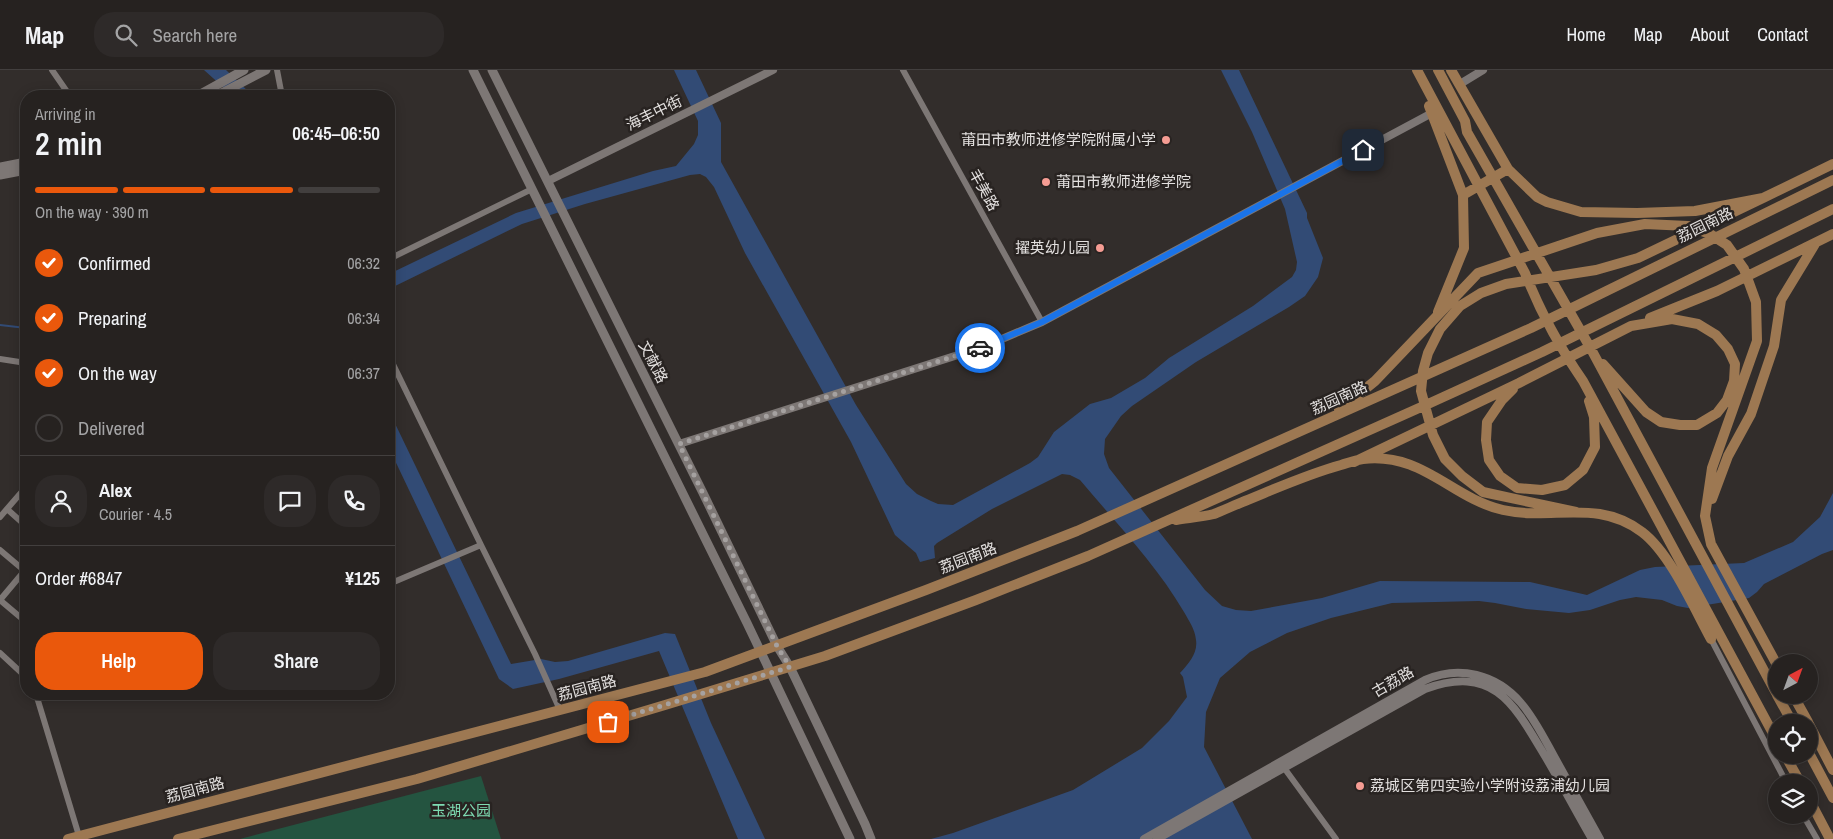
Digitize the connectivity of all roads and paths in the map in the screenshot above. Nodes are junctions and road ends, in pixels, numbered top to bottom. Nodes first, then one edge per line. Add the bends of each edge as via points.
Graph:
1 (52, 70) edge
2 (244, 70) edge
3 (266, 70) edge
4 (276, 70) edge
5 (473, 70) edge
6 (492, 70) edge
7 (773, 70) edge
8 (903, 70) edge
9 (1416, 70) edge
10 (1438, 70) edge
11 (1451, 70) edge
12 (1483, 70) edge
13 (1460, 84) junction
14 (66, 90) edge
15 (217, 90) edge
16 (221, 90) edge
17 (281, 90) edge
18 (1432, 113) junction
19 (20, 163) edge
20 (1833, 164) edge
21 (0, 167) edge
22 (1508, 169) junction
23 (20, 171) edge
24 (0, 175) edge
25 (1833, 180) edge
26 (548, 181) junction
27 (532, 189) junction
28 (1463, 195) junction
29 (1763, 198) junction
30 (1833, 209) edge
31 (1833, 234) edge
32 (1815, 244) junction
33 (395, 256) edge
34 (1435, 318) junction
35 (1042, 322) junction
36 (1631, 326) junction
37 (1591, 349) junction
38 (0, 359) edge
39 (20, 362) edge
40 (395, 377) edge
41 (1584, 381) junction
42 (1519, 383) junction
43 (1326, 420) junction
44 (679, 444) junction
45 (1354, 462) junction
46 (20, 494) edge
47 (7, 509) junction
48 (1576, 512) junction
49 (1705, 516) junction
50 (0, 517) edge
51 (20, 521) edge
52 (1160, 523) junction
53 (478, 546) junction
54 (0, 550) edge
55 (20, 566) edge
56 (20, 578) edge
57 (395, 581) edge
58 (0, 600) edge
59 (20, 617) edge
60 (1715, 636) junction
61 (777, 646) junction
62 (760, 652) junction
63 (0, 653) edge
64 (1771, 654) edge
65 (790, 667) junction
66 (20, 671) edge
67 (770, 673) junction
68 (1768, 677) edge
69 (38, 700) edge
70 (560, 710) junction
71 (1768, 725) edge
72 (1818, 742) edge
73 (1815, 764) edge
74 (1282, 765) junction
75 (1272, 770) junction
76 (1833, 770) edge
77 (1782, 774) edge
78 (1833, 798) edge
79 (1818, 816) edge
80 (1808, 824) edge
81 (79, 836) junction
82 (68, 839) edge
83 (178, 839) edge
84 (850, 839) edge
85 (871, 839) edge
86 (1144, 839) edge
87 (1157, 839) edge
88 (1336, 839) edge
89 (1592, 839) edge
90 (1600, 839) edge
91 (1817, 839) edge
92 (1830, 839) edge

1 - 14 street
2 - 15 main road
3 - 16 main road
4 - 17 street
5 - 27 main road
6 - 26 main road, 文献路
7 - 26 street, 海丰中街
8 - 35 street, 丰美路
9 - 18 main road
9 - 41 main road via 1570,363
10 - 37 main road via 1466,121 1466,132
11 - 13 main road
12 - 13 street
13 - 22 main road
18 - 28 main road
18 - 35 street
19 - 21 main road
20 - 29 main road
22 - 28 main road
22 - 29 main road via 1538,197 1581,212 1695,211
23 - 24 main road
25 - 43 main road, 荔园南路 via 1531,328
26 - 44 main road, 文献路
27 - 33 street
27 - 62 main road
28 - 34 main road via 1464,248
29 - 48 main road via 1638,258 1596,270 1506,284 1481,294 1460,306 1440,329 1428,353 1421,391 1433,435 1445,458 1483,492
30 - 52 main road via 1542,352
31 - 32 main road
32 - 36 main road via 1718,291
32 - 49 main road via 1782,300 1774,346 1752,414 1728,456
34 - 43 main road via 1375,381
34 - 49 main road via 1478,273 1597,233 1645,224 1688,226 1727,245 1744,269 1756,302 1757,341 1712,468
35 - 44 street via 984,347
36 - 37 main road via 1672,319 1698,324 1716,336 1728,349 1735,364 1734,381 1727,400 1717,412 1697,425 1661,422 1646,412
36 - 42 main road
37 - 68 main road
38 - 39 street
40 - 53 street
41 - 42 main road via 1594,416 1595,447 1583,470 1565,485 1542,490 1517,488 1500,476 1489,460 1487,422
41 - 60 main road
42 - 45 main road
43 - 61 main road, 荔园南路 via 1076,532
44 - 61 main road, 文献路
45 - 48 main road via 1363,459 1391,460 1413,465 1468,496 1501,510 1528,514
45 - 52 main road via 1322,470 1213,514
46 - 47 street
47 - 50 street
47 - 51 street
48 - 60 main road via 1595,512 1622,520 1660,548
49 - 64 main road via 1711,544
52 - 65 main road via 1088,556 976,600
53 - 57 street
53 - 70 street via 535,654
54 - 55 street
56 - 58 street
58 - 59 street
60 - 71 main road
60 - 77 street
61 - 62 main road, 荔园南路
61 - 65 main road, 文献路
62 - 67 main road
62 - 70 main road, 荔园南路 via 705,672
63 - 66 street
65 - 67 main road
65 - 85 main road, 文献路
67 - 83 main road via 417,779
67 - 84 main road
69 - 81 street
70 - 81 main road, 荔园南路
72 - 76 main road
73 - 78 main road
74 - 75 street, 古荔路
74 - 88 street
74 - 89 street, 古荔路 via 1425,689 1447,682 1467,681 1496,691 1513,706
74 - 90 street, 古荔路 via 1425,680 1452,672 1477,674 1502,685 1522,703
75 - 86 street, 古荔路
75 - 87 street, 古荔路
79 - 92 main road
80 - 91 street
81 - 82 main road, 荔园南路

